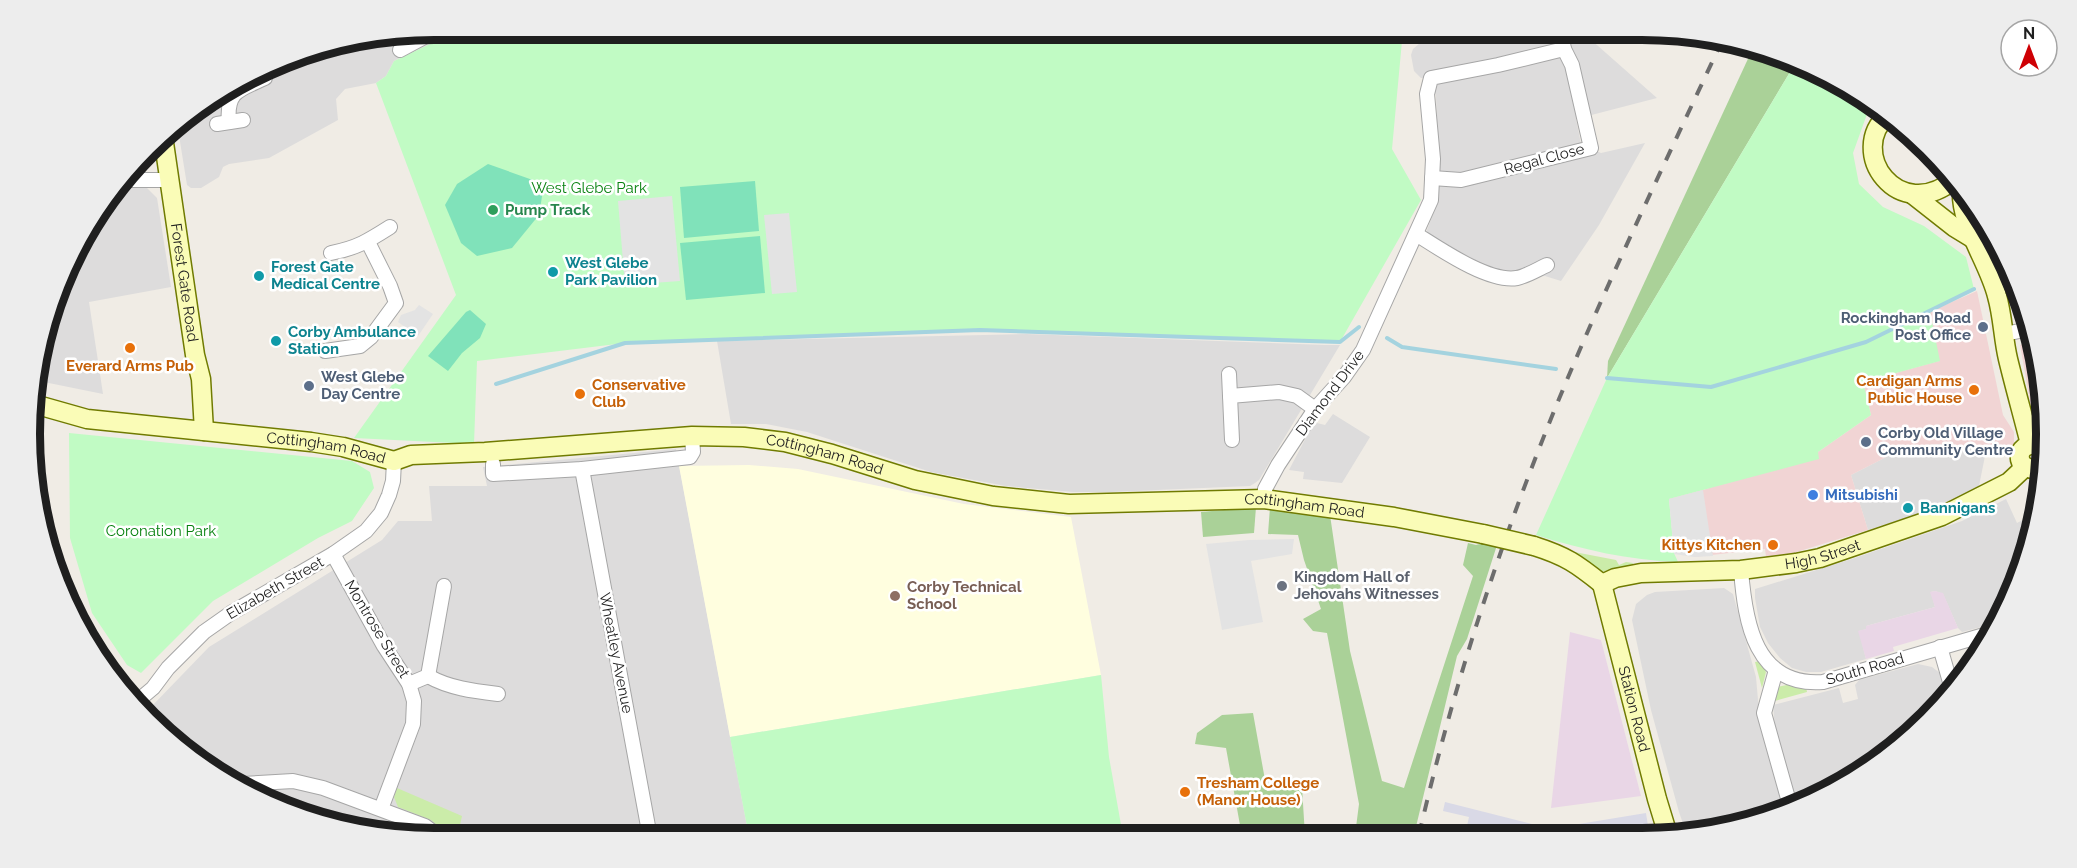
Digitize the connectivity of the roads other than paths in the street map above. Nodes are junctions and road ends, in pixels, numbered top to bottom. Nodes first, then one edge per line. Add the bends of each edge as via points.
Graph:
1 (1562, 40) edge
2 (1564, 49) junction
3 (236, 93) edge
4 (1882, 121) edge
5 (230, 122) dead end
6 (165, 148) edge
7 (1432, 178) junction
8 (134, 180) edge
9 (170, 180) junction
10 (1948, 185) edge
11 (1912, 194) junction
12 (1965, 208) edge
13 (390, 227) dead end
14 (1416, 234) junction
15 (1982, 234) edge
16 (1972, 238) junction
17 (368, 242) junction
18 (331, 253) dead end
19 (1547, 265) dead end
20 (2022, 330) edge
21 (2005, 334) junction
22 (325, 351) dead end
23 (1228, 374) dead end
24 (1230, 396) junction
25 (41, 406) edge
26 (1315, 409) junction
27 (204, 431) junction
28 (692, 436) junction
29 (1232, 440) dead end
30 (2036, 445) edge
31 (2036, 448) edge
32 (394, 461) junction
33 (493, 464) dead end
34 (2025, 467) junction
35 (582, 469) junction
36 (2035, 469) edge
37 (1264, 499) junction
38 (333, 554) junction
39 (1741, 570) junction
40 (1602, 584) junction
41 (444, 586) dead end
42 (1981, 636) edge
43 (1940, 647) junction
44 (1776, 670) junction
45 (428, 675) junction
46 (1950, 680) edge
47 (409, 684) junction
48 (498, 694) dead end
49 (142, 697) edge
50 (253, 783) edge
51 (1788, 800) edge
52 (381, 810) junction
53 (1666, 827) edge
54 (427, 828) edge
55 (648, 828) edge

1 - 2 street, Regal Close
2 - 7 street via 1431,78 1427,94
2 - 7 street, Regal Close via 1572,65 1591,148 1461,180
3 - 5 street via 228,106
4 - 11 street via 1875,134 1876,165 1884,179
6 - 9 street, Forest Gate Road
7 - 14 street, Diamond Drive via 1431,200
8 - 9 street
9 - 27 street, Forest Gate Road via 201,379
10 - 11 street via 1928,194
11 - 16 street
12 - 16 street
13 - 17 street
14 - 19 street via 1489,274 1517,278
14 - 26 street, Diamond Drive via 1363,350
15 - 16 street
16 - 21 street via 1989,270
17 - 18 street
17 - 22 street via 396,303 371,338 360,346
20 - 21 street
21 - 30 street via 2008,357
23 - 24 street
24 - 26 street via 1279,392 1298,396
24 - 29 street
25 - 27 street, Cottingham Road via 87,419
26 - 37 street, Diamond Drive via 1278,465
27 - 32 street, Cottingham Road via 343,447
28 - 32 street, Cottingham Road via 411,455
28 - 35 street via 690,458
28 - 37 street, Cottingham Road via 785,442 915,480 1032,501 1069,504
31 - 34 street via 2023,449 2020,456
32 - 38 street, Elizabeth Street via 393,481 381,513 366,531
33 - 35 street via 493,474
34 - 36 street
34 - 39 street, High Street via 2009,482 1942,516 1820,558
35 - 55 street, Wheatley Avenue
37 - 40 street, Cottingham Road, bridge via 1360,511 1534,546 1577,564
38 - 47 street, Montrose Street
38 - 49 street, Elizabeth Street via 204,632
39 - 40 street, High Street via 1641,573
39 - 44 street, South Road via 1754,639 1758,650
40 - 53 street, Station Road
41 - 45 street
42 - 43 street, South Road
43 - 44 street, South Road via 1823,682 1787,677
43 - 46 street
44 - 51 street via 1764,713
45 - 47 street
45 - 48 street via 467,695
47 - 52 street, Montrose Street via 414,724
50 - 52 street via 293,781
52 - 54 street

